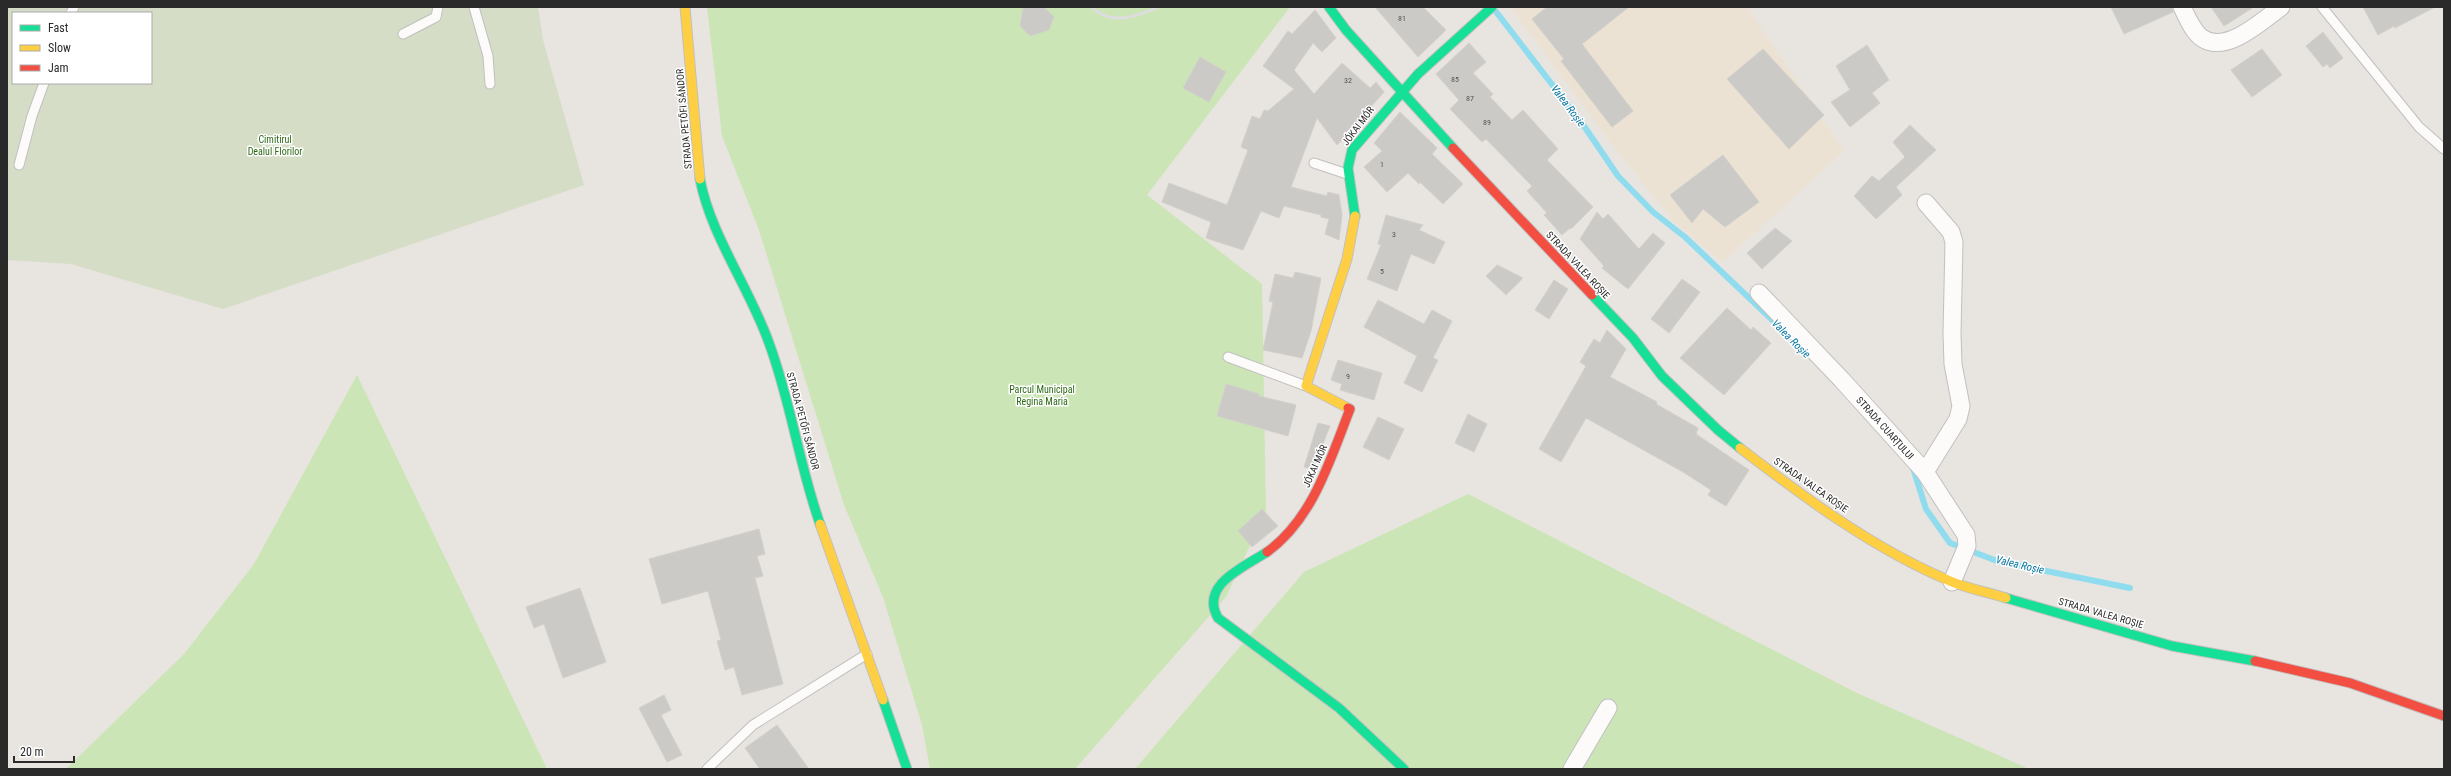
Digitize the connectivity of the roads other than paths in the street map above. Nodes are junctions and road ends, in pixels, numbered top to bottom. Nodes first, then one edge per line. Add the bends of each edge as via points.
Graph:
1 (438, 7) edge
2 (474, 7) edge
3 (685, 7) edge
4 (1329, 7) edge
5 (2182, 7) edge
6 (2281, 7) edge
7 (2322, 7) edge
8 (1489, 9) edge
9 (403, 34) dead end
10 (44, 84) edge
11 (490, 84) dead end
12 (1400, 91) junction
13 (2444, 149) edge
14 (1314, 163) dead end
15 (19, 165) dead end
16 (1347, 174) junction
17 (1926, 203) dead end
18 (1759, 293) dead end
19 (1228, 357) dead end
20 (1306, 386) junction
21 (1925, 472) junction
22 (1952, 582) junction
23 (866, 654) junction
24 (1608, 708) dead end
25 (2444, 716) edge
26 (707, 769) edge
27 (906, 769) edge
28 (1404, 769) edge
29 (1572, 769) edge

1 - 9 lane via 436,17
2 - 11 lane via 488,56
3 - 23 street, STRADA PETŐFI SÁNDOR via 696,160 703,195 711,219 769,342 789,403 815,511
4 - 12 street, STRADA VALEA ROȘIE
5 - 6 street via 2202,38 2215,43 2231,40
7 - 13 lane via 2419,127
8 - 12 street, JÓKAI MÓR via 1459,33
10 - 15 lane
12 - 16 street, JÓKAI MÓR via 1352,150
12 - 22 street, STRADA VALEA ROȘIE via 1633,338 1662,376 1718,430 1788,485 1854,529 1913,564
14 - 16 lane
16 - 20 street, JÓKAI MÓR via 1354,204 1354,224 1341,276
17 - 21 street via 1951,232 1954,242 1953,364 1962,406 1958,420
18 - 21 street, STRADA CUARȚULUI
19 - 20 lane
20 - 28 street, JÓKAI MÓR via 1350,409 1333,451 1317,489 1293,528 1274,547 1220,586 1213,596 1213,608 1221,622 1355,719
21 - 22 street, STRADA CUARȚULUI via 1966,535 1967,546
22 - 25 street, STRADA VALEA ROȘIE via 2172,646 2296,669 2350,683
23 - 26 lane via 753,725
23 - 27 street, STRADA PETŐFI SÁNDOR
24 - 29 street

